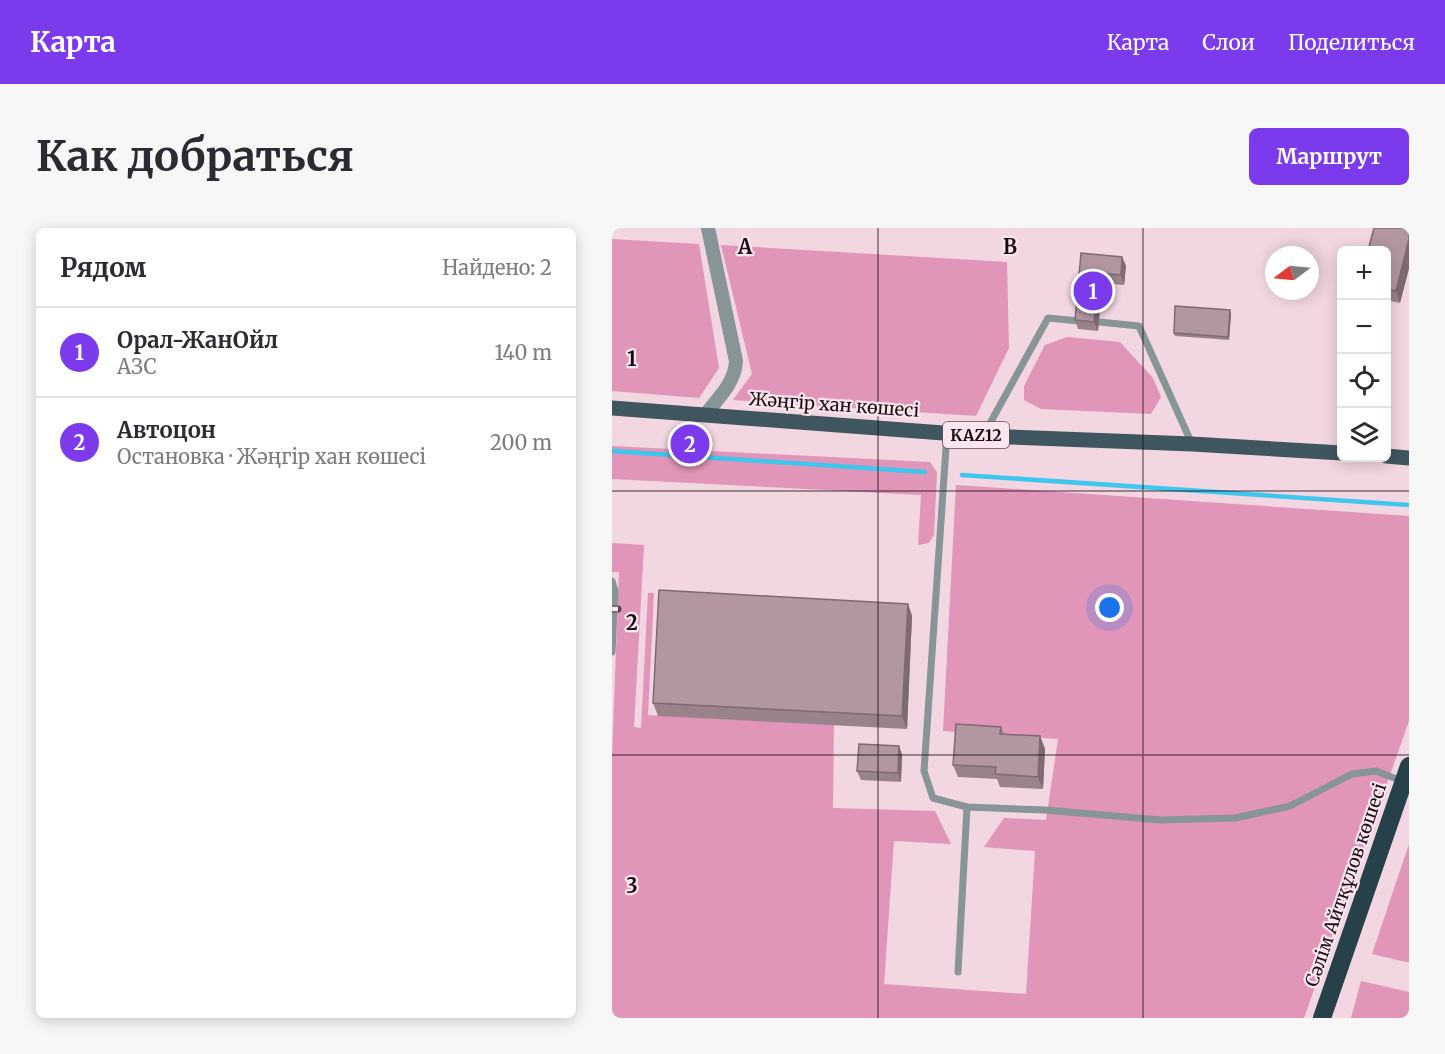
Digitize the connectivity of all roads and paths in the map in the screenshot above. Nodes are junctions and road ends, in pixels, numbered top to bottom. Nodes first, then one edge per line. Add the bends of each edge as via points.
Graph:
1 (708, 228) edge
2 (1079, 321) edge
3 (1099, 322) dead end
4 (612, 408) edge
5 (705, 415) junction
6 (947, 433) junction
7 (983, 436) junction
8 (1192, 444) junction
9 (1337, 453) edge
10 (1391, 456) edge
11 (1409, 458) edge
12 (612, 581) edge
13 (612, 652) edge
14 (1406, 774) edge
15 (967, 807) junction
16 (958, 972) dead end
17 (1324, 1014) edge

1 - 5 street via 736,361 730,383
2 - 7 lane via 1048,318
3 - 8 lane via 1139,326
4 - 5 main road, Жәңгір хан көшесі / KAZ12
5 - 6 main road, Жәңгір хан көшесі / KAZ12
6 - 7 main road, Жәңгір хан көшесі / KAZ12
6 - 15 lane via 924,771 933,798
7 - 8 main road, Жәңгір хан көшесі / KAZ12
8 - 9 main road, Жәңгір хан көшесі / KAZ12
10 - 11 main road
12 - 13 lane
14 - 15 lane via 1352,774 1290,806 1235,819 1161,820
14 - 17 highway, Сәлім Айтқұлов көшесі
15 - 16 lane

